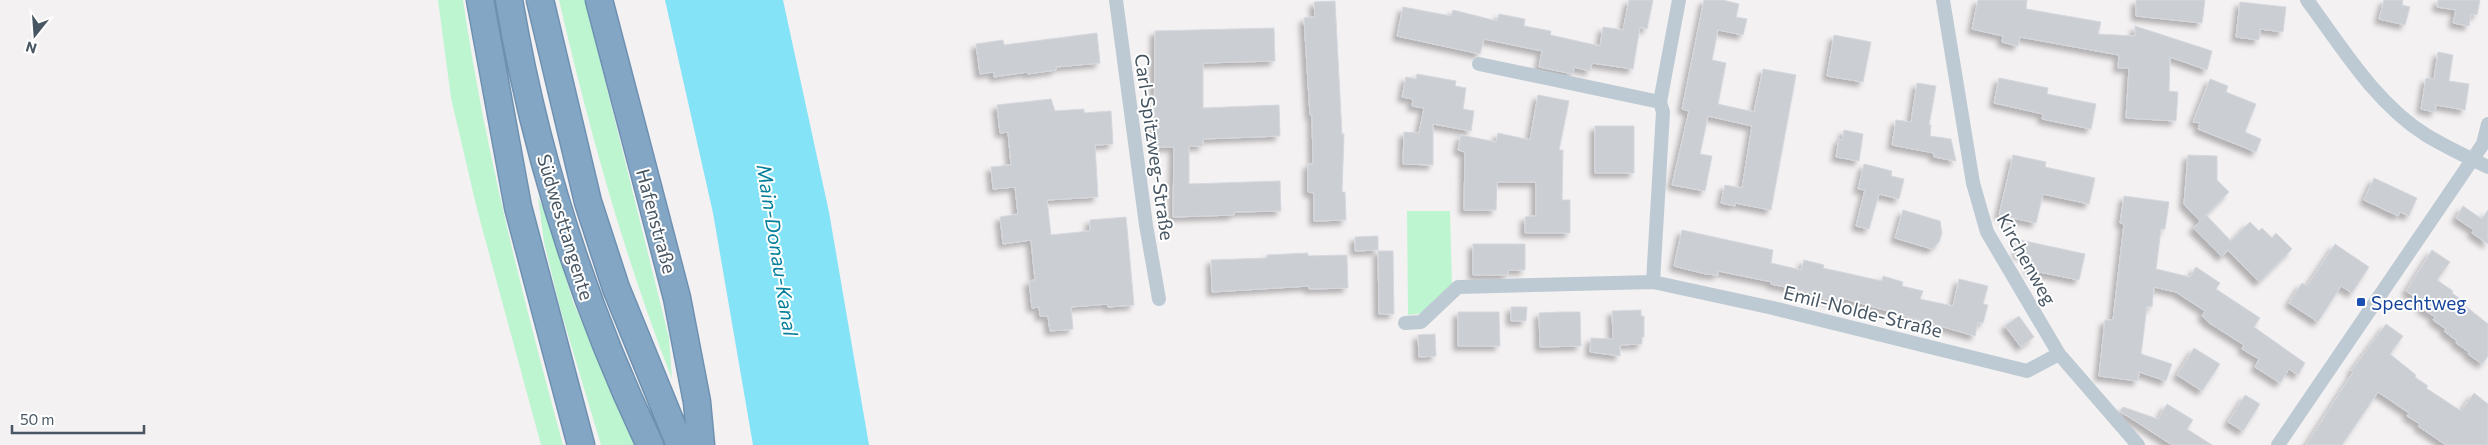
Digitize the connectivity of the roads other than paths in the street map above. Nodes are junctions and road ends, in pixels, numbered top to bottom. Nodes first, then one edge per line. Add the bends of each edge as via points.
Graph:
1 (480, 0) edge
2 (510, 0) edge
3 (540, 0) edge
4 (599, 0) edge
5 (1116, 0) edge
6 (1679, 0) edge
7 (1943, 0) edge
8 (2307, 0) edge
9 (1479, 64) dead end
10 (1660, 102) junction
11 (2488, 124) edge
12 (2472, 160) junction
13 (2488, 168) edge
14 (1653, 282) junction
15 (1159, 299) dead end
16 (1405, 323) dead end
17 (2059, 354) junction
18 (581, 445) edge
19 (650, 445) edge
20 (680, 445) edge
21 (702, 445) edge
22 (2138, 445) edge
23 (2278, 445) edge

1 - 18 highway via 518,207
2 - 19 highway, Südwesttangente via 516,43 557,203 586,295 619,381
3 - 20 highway, Südwesttangente via 588,202 616,288
4 - 21 highway, Hafenstraße via 677,298
5 - 15 street, Carl-Spitzweg-Straße
6 - 10 street
7 - 17 street, Kirchenweg via 1973,183 1986,232
8 - 12 street via 2365,78 2392,108 2426,135
9 - 10 street
10 - 14 street via 1663,112
11 - 12 street via 2483,144
12 - 13 street
12 - 23 street
14 - 16 street, Emil-Nolde-Straße via 1458,287 1422,322
14 - 17 street, Emil-Nolde-Straße via 1774,308 2027,371
17 - 22 street, Kirchenweg

